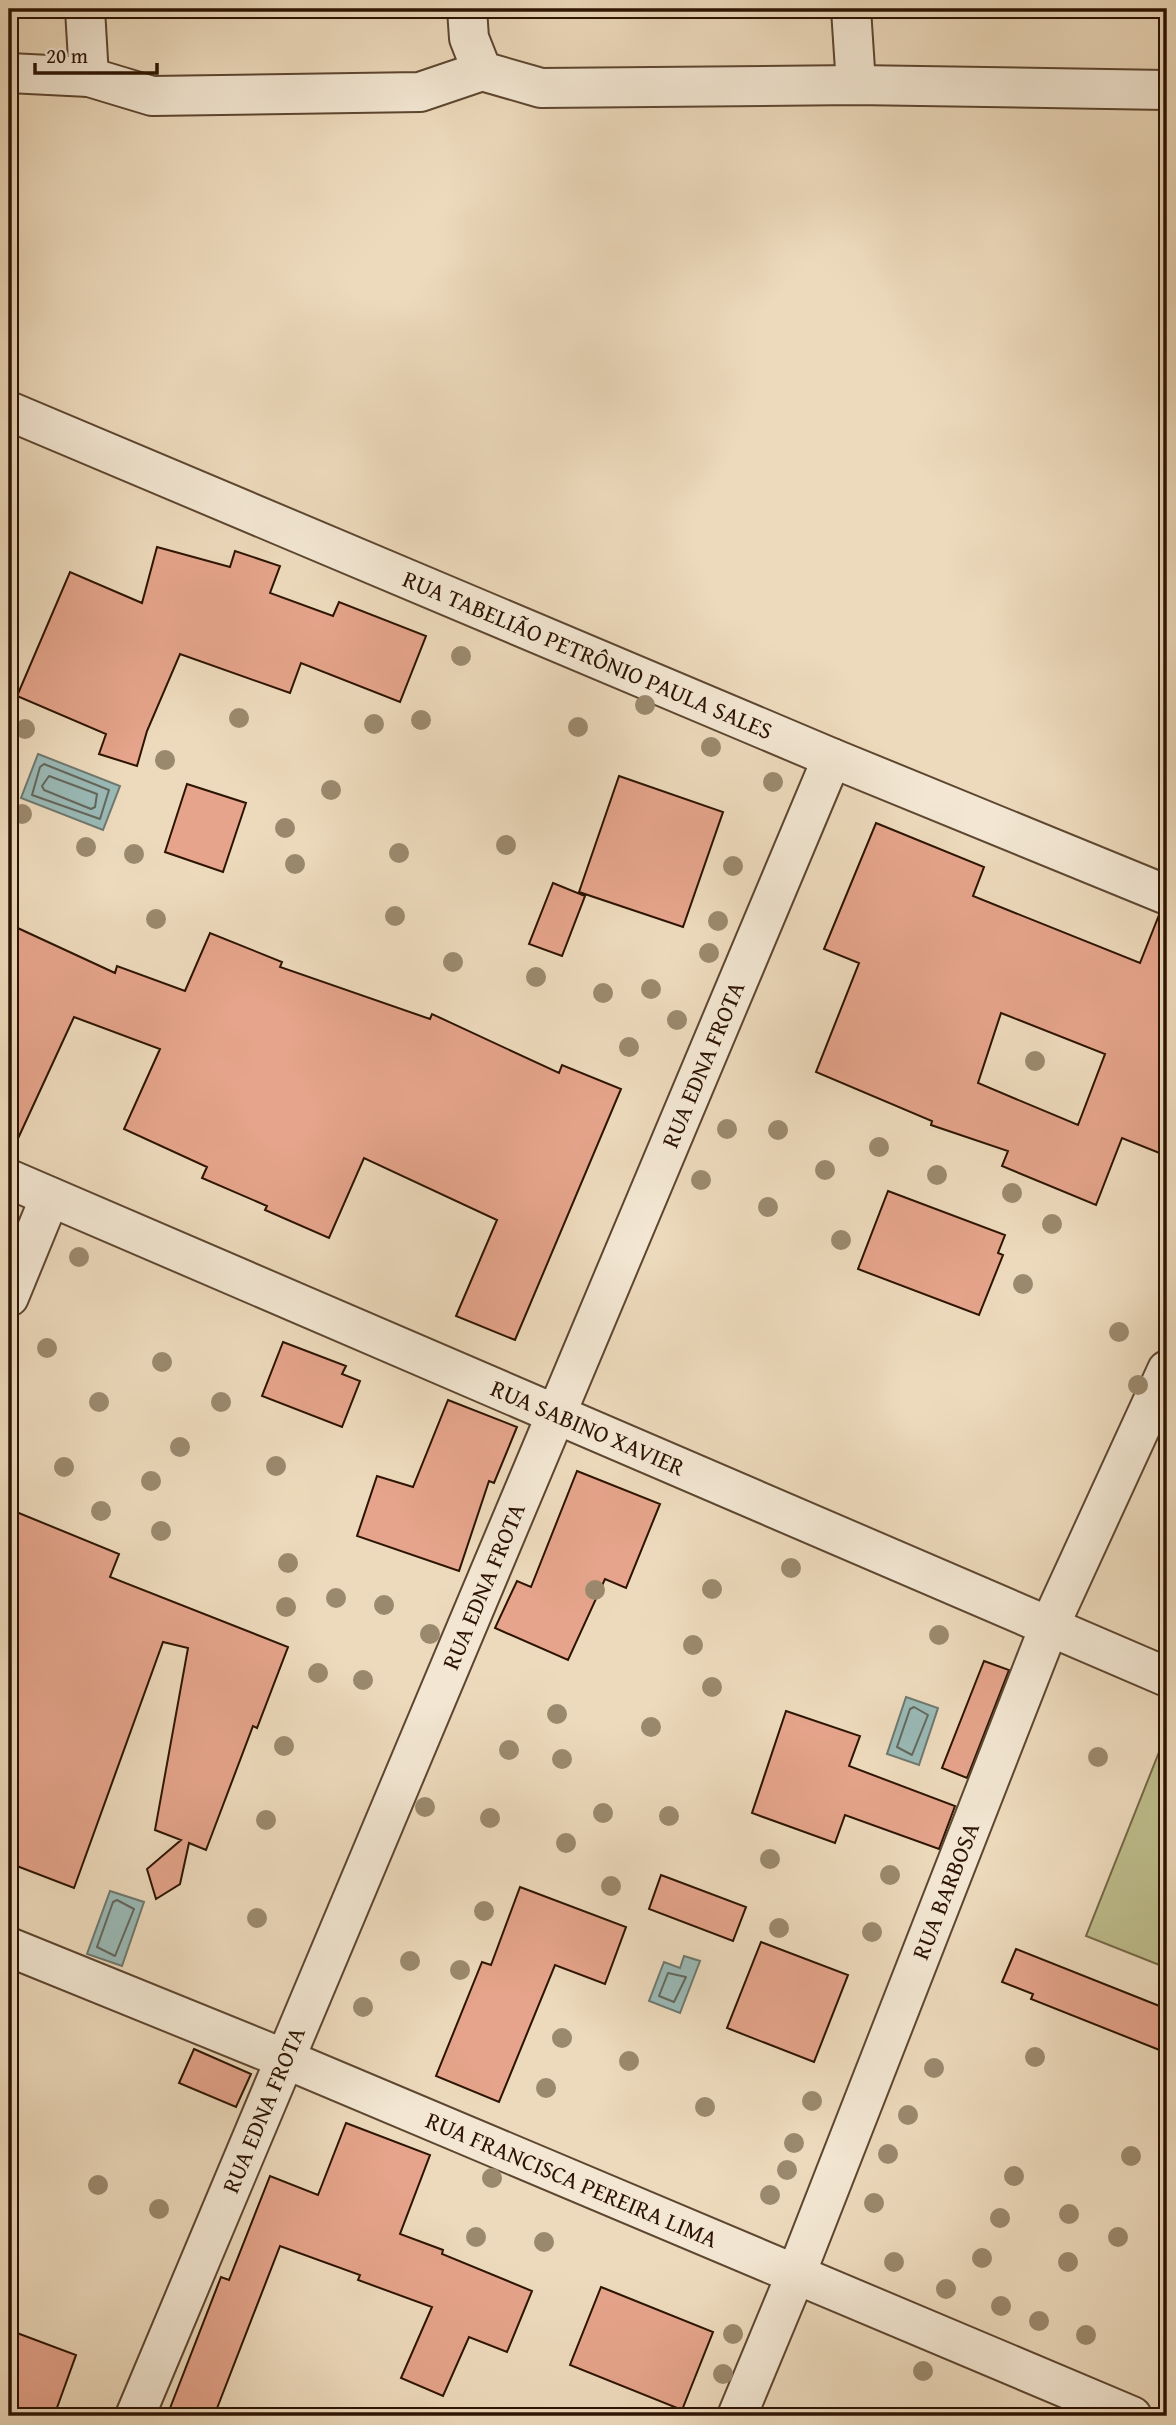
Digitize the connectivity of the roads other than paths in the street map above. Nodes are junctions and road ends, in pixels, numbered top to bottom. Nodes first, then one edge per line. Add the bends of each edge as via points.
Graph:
1 (85, 9) edge
2 (467, 9) edge
3 (851, 9) edge
4 (482, 71) junction
5 (23, 74) edge
6 (89, 77) junction
7 (856, 85) junction
8 (1167, 90) edge
9 (9, 411) edge
10 (832, 758) junction
11 (1167, 895) edge
12 (9, 1178) edge
13 (50, 1197) junction
14 (9, 1297) edge
15 (1167, 1370) edge
16 (557, 1413) junction
17 (1049, 1627) junction
18 (1167, 1676) edge
19 (9, 1947) edge
20 (285, 2059) junction
21 (796, 2274) junction
22 (135, 2416) edge
23 (737, 2416) edge
24 (1132, 2416) edge

1 - 6 street
2 - 4 street via 469,38
3 - 7 street
4 - 6 street via 420,92 259,95 152,96
4 - 7 street via 541,88
5 - 6 street
7 - 8 street
9 - 10 street, RUA TABELIÃO PETRÔNIO PAULA SALES
10 - 11 street, RUA TABELIÃO PETRÔNIO PAULA SALES
10 - 16 street, RUA EDNA FROTA
12 - 13 street, RUA SABINO XAVIER
13 - 14 street
13 - 16 street, RUA SABINO XAVIER
15 - 17 street, RUA BARBOSA
16 - 17 street, RUA SABINO XAVIER
16 - 20 street, RUA EDNA FROTA
17 - 18 street, RUA SABINO XAVIER
17 - 21 street, RUA BARBOSA
19 - 20 street, RUA FRANCISCA PEREIRA LIMA
20 - 21 street, RUA FRANCISCA PEREIRA LIMA
20 - 22 street, RUA EDNA FROTA
21 - 23 street, RUA BARBOSA
21 - 24 street, RUA FRANCISCA PEREIRA LIMA

